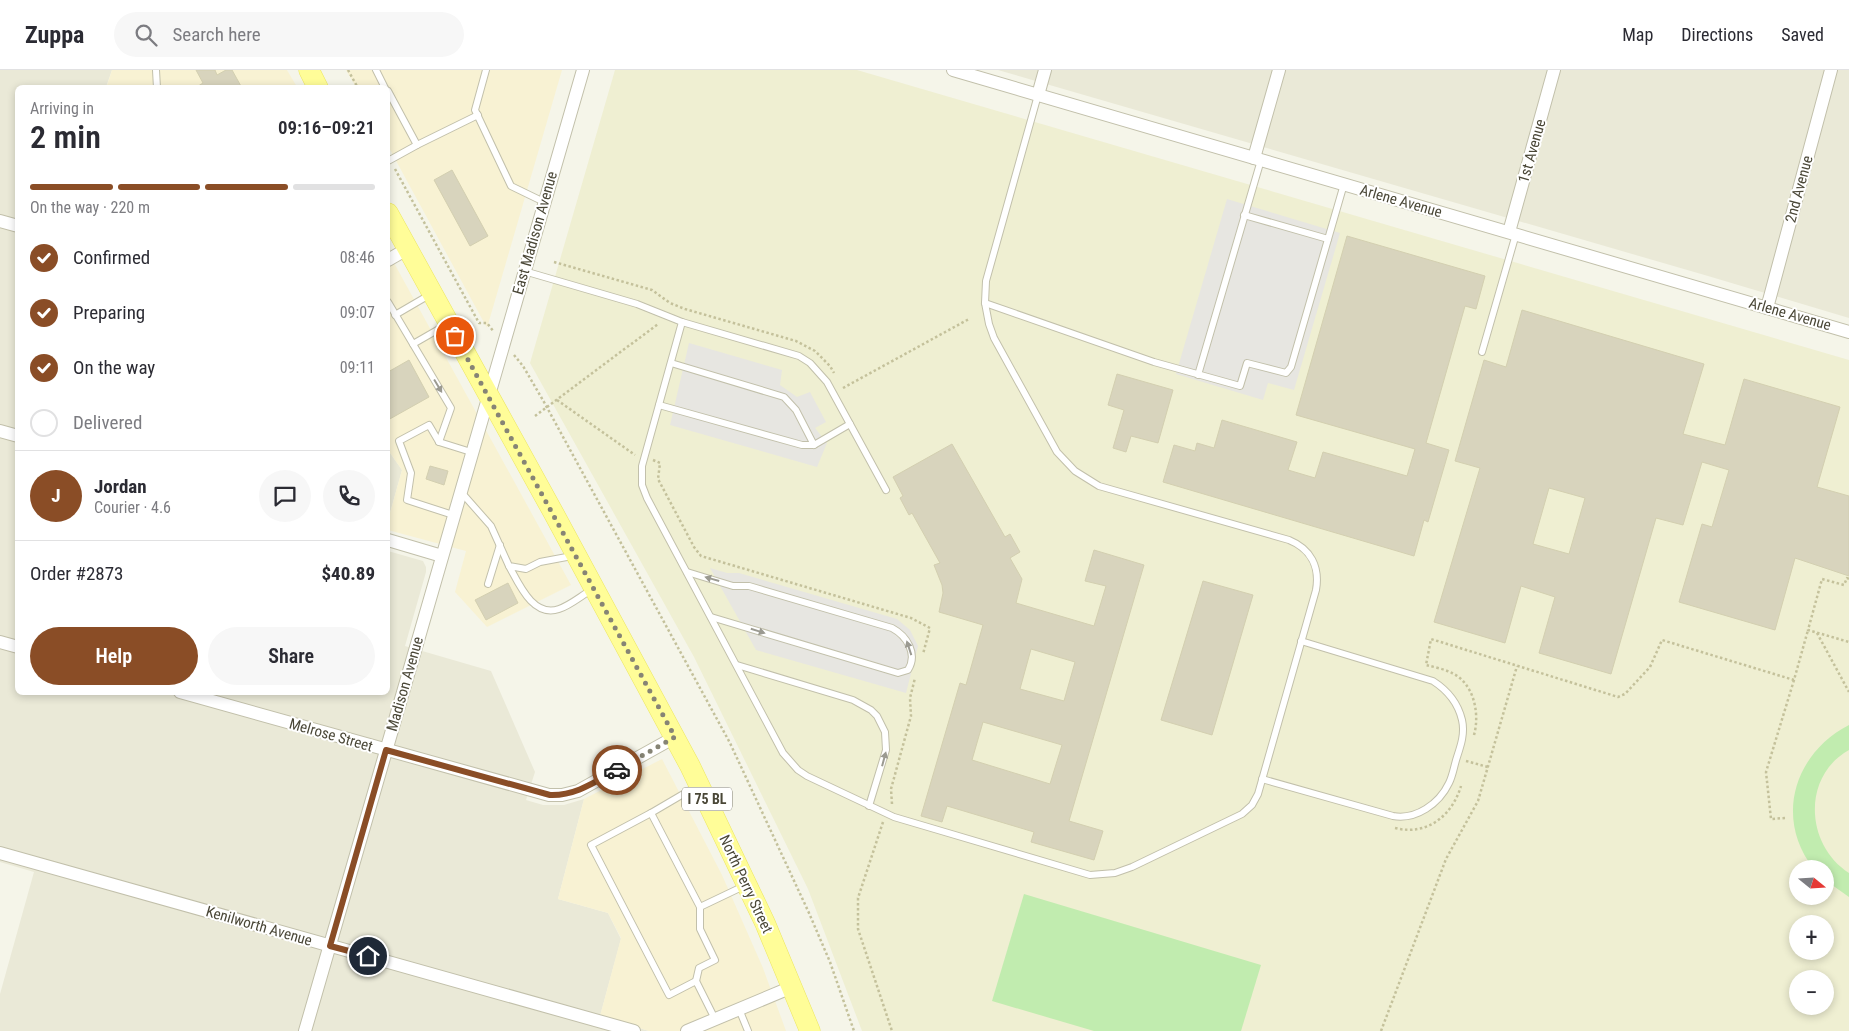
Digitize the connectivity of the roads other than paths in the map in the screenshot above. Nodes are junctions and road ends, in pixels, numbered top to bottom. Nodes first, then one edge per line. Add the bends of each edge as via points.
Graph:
1 (156, 70) edge
2 (309, 70) edge
3 (376, 70) edge
4 (486, 70) edge
5 (583, 70) edge
6 (953, 70) edge
7 (1045, 70) edge
8 (1279, 70) edge
9 (1554, 70) edge
10 (1831, 70) edge
11 (157, 85) edge
12 (316, 85) edge
13 (384, 85) edge
14 (390, 95) edge
15 (1038, 95) junction
16 (478, 115) junction
17 (417, 145) junction
18 (390, 159) edge
19 (1258, 159) junction
20 (1344, 184) junction
21 (544, 202) junction
22 (1244, 215) junction
23 (390, 217) edge
24 (0, 221) edge
25 (15, 225) edge
26 (1512, 233) junction
27 (1328, 240) junction
28 (407, 249) junction
29 (390, 259) edge
30 (524, 271) junction
31 (432, 294) junction
32 (985, 303) junction
33 (390, 306) edge
34 (1768, 308) junction
35 (395, 315) junction
36 (682, 322) junction
37 (448, 323) junction
38 (1849, 332) edge
39 (413, 344) junction
40 (1482, 352) dead end
41 (671, 363) junction
42 (1198, 375) junction
43 (488, 395) junction
44 (659, 405) junction
45 (850, 424) junction
46 (0, 431) edge
47 (15, 435) edge
48 (440, 442) junction
49 (814, 445) junction
50 (471, 452) junction
51 (886, 490) dead end
52 (460, 491) junction
53 (453, 515) junction
54 (390, 541) edge
55 (500, 545) junction
56 (576, 555) junction
57 (442, 556) junction
58 (510, 566) junction
59 (687, 572) junction
60 (488, 584) dead end
61 (594, 588) junction
62 (712, 617) junction
63 (1301, 641) junction
64 (0, 642) edge
65 (15, 646) edge
66 (737, 665) junction
67 (191, 695) edge
68 (675, 737) junction
69 (386, 750) junction
70 (1262, 779) junction
71 (700, 785) junction
72 (869, 806) junction
73 (651, 813) junction
74 (0, 853) edge
75 (747, 884) junction
76 (700, 907) junction
77 (330, 946) junction
78 (696, 981) junction
79 (792, 987) junction
80 (739, 1009) junction
81 (715, 1019) junction
82 (306, 1031) edge
83 (634, 1031) edge
84 (687, 1031) edge
85 (748, 1031) edge
86 (810, 1031) edge

1 - 11 lane
2 - 12 main road
3 - 13 lane
4 - 16 lane via 475,110
5 - 21 street, East Madison Avenue
6 - 15 street, Arlene Avenue
7 - 15 street
8 - 19 street
9 - 26 street, 1st Avenue
10 - 34 street, 2nd Avenue
14 - 17 lane
15 - 19 street, Arlene Avenue
15 - 32 lane via 988,272
16 - 17 lane
16 - 21 lane via 511,186
17 - 18 lane
19 - 20 street, Arlene Avenue
19 - 22 lane
20 - 26 street, Arlene Avenue
20 - 27 lane
21 - 30 street, East Madison Avenue
22 - 27 lane
22 - 42 lane
23 - 28 main road, North Perry Street / I 75 BL
24 - 25 street
26 - 34 street, Arlene Avenue
26 - 40 lane
27 - 42 lane via 1289,371 1247,363 1240,386
28 - 29 street
28 - 31 main road, North Perry Street / I 75 BL
30 - 36 lane via 637,304
30 - 43 street, East Madison Avenue
31 - 35 lane
31 - 37 main road, North Perry Street / I 75 BL
32 - 42 lane
32 - 63 lane via 994,338 1051,444 1075,471 1100,486 1289,540 1307,552 1315,564 1317,581
33 - 35 lane
34 - 38 street, Arlene Avenue
35 - 39 lane
36 - 41 lane
36 - 45 lane via 799,356 827,382
37 - 39 lane
37 - 43 main road, North Perry Street / I 75 BL
39 -> 48 lane via 451,408
41 - 44 lane
41 - 49 lane via 784,397 796,410
43 - 50 street, Madison Avenue
43 - 56 main road, North Perry Street / I 75 BL
44 - 49 lane via 802,445
44 - 59 lane via 642,466 642,485
45 - 49 lane
45 - 51 lane
46 - 47 street
48 - 50 lane
48 - 53 lane via 430,424 400,442 411,473 407,500
50 - 52 street, Madison Avenue
52 - 53 street, Madison Avenue
52 - 55 lane via 491,526
53 - 57 street, Madison Avenue
54 - 57 street
55 - 58 lane
55 - 60 lane
56 - 58 lane via 526,568
56 - 61 main road, North Perry Street / I 75 BL
57 - 69 street, Madison Avenue
58 - 61 lane via 522,591 544,609 559,609
59 - 62 lane
62 -> 59 lane via 898,673 908,670 912,662 907,641 892,628 749,586 733,586
61 - 68 main road, North Perry Street / I 75 BL
62 - 66 lane
63 - 70 lane
63 - 70 lane via 1441,686 1453,699 1462,720 1463,735 1457,758 1441,796 1421,812 1406,817
64 - 65 street
66 - 72 lane via 790,762 807,776
72 -> 66 lane via 886,750 882,724 871,710 853,700
67 - 69 street, Melrose Street
68 - 69 street, Melrose Street via 578,791 556,796
68 - 71 main road, North Perry Street / I 75 BL
69 - 77 street, Madison Avenue
70 - 72 lane via 1255,800 1242,814 1132,867 1103,875 1081,873
71 - 73 lane
71 - 75 main road, North Perry Street / I 75 BL
73 - 76 lane
73 - 78 lane via 592,845 669,995
74 - 77 street, Kenilworth Avenue
75 - 76 lane
75 - 79 main road, North Perry Street / I 75 BL
76 - 78 lane via 700,929 715,960 699,968
77 - 82 street, Madison Avenue
77 - 83 street, Kenilworth Avenue
78 - 81 lane
79 - 80 street
79 - 86 main road, North Perry Street / I 75 BL
80 - 81 street
80 - 85 lane
81 - 84 street

